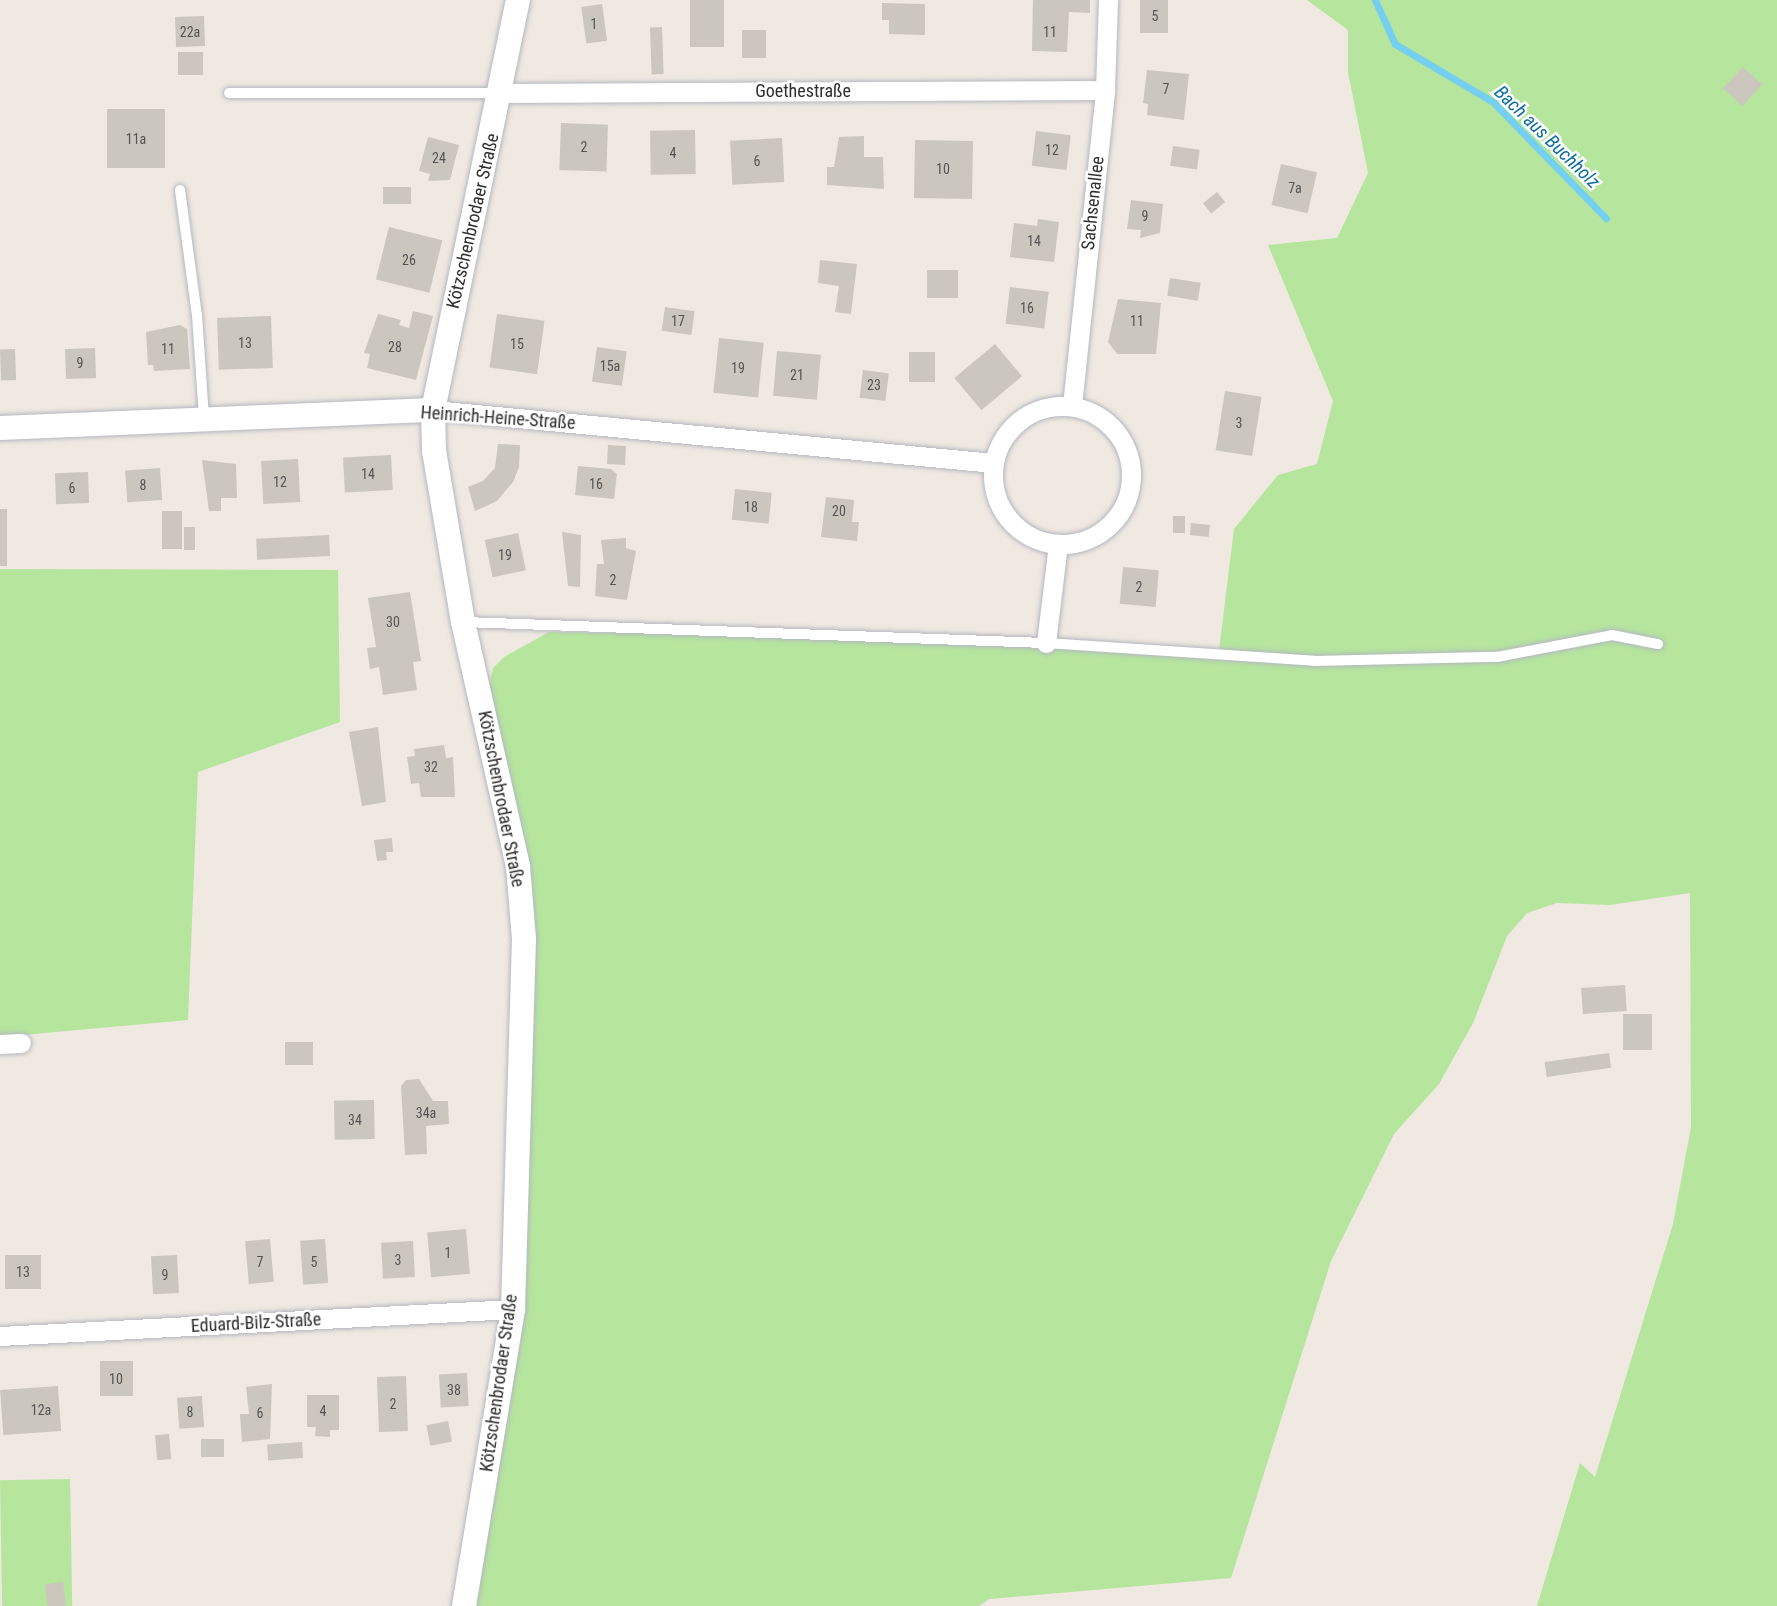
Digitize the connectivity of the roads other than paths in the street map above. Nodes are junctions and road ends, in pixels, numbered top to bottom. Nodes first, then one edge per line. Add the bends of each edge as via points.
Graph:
1 (518, 0) edge
2 (1108, 0) edge
3 (1105, 90) junction
4 (229, 93) dead end
5 (502, 93) junction
6 (180, 190) dead end
7 (1072, 406) junction
8 (433, 410) junction
9 (204, 419) junction
10 (0, 428) edge
11 (994, 463) junction
12 (1058, 544) junction
13 (463, 622) junction
14 (1046, 643) junction
15 (1658, 644) dead end
16 (21, 1042) dead end
17 (0, 1044) edge
18 (513, 1309) junction
19 (0, 1336) edge
20 (464, 1606) edge

1 - 5 street, Kötzschenbrodaer Straße
2 - 3 street, Sachsenallee
3 - 5 street, Goethestraße
3 - 7 street, Sachsenallee
4 - 5 lane
5 - 8 street, Kötzschenbrodaer Straße
6 - 9 lane via 197,315
7 - 11 street via 1046,407 1021,418 1003,438
7 - 12 street via 1095,413 1113,427 1126,447 1132,470 1129,493 1119,514 1092,536
8 - 9 street, Heinrich-Heine-Straße
8 - 11 street, Heinrich-Heine-Straße
8 - 13 street, Kötzschenbrodaer Straße via 434,451
9 - 10 street, Heinrich-Heine-Straße
11 - 12 street via 994,486 1002,508 1016,526
12 - 14 street
13 - 14 lane
13 - 18 street, Kötzschenbrodaer Straße via 518,866 524,939
14 - 15 lane via 1314,661 1497,657 1612,635
16 - 17 street
18 - 19 street, Eduard-Bilz-Straße
18 - 20 street, Kötzschenbrodaer Straße

